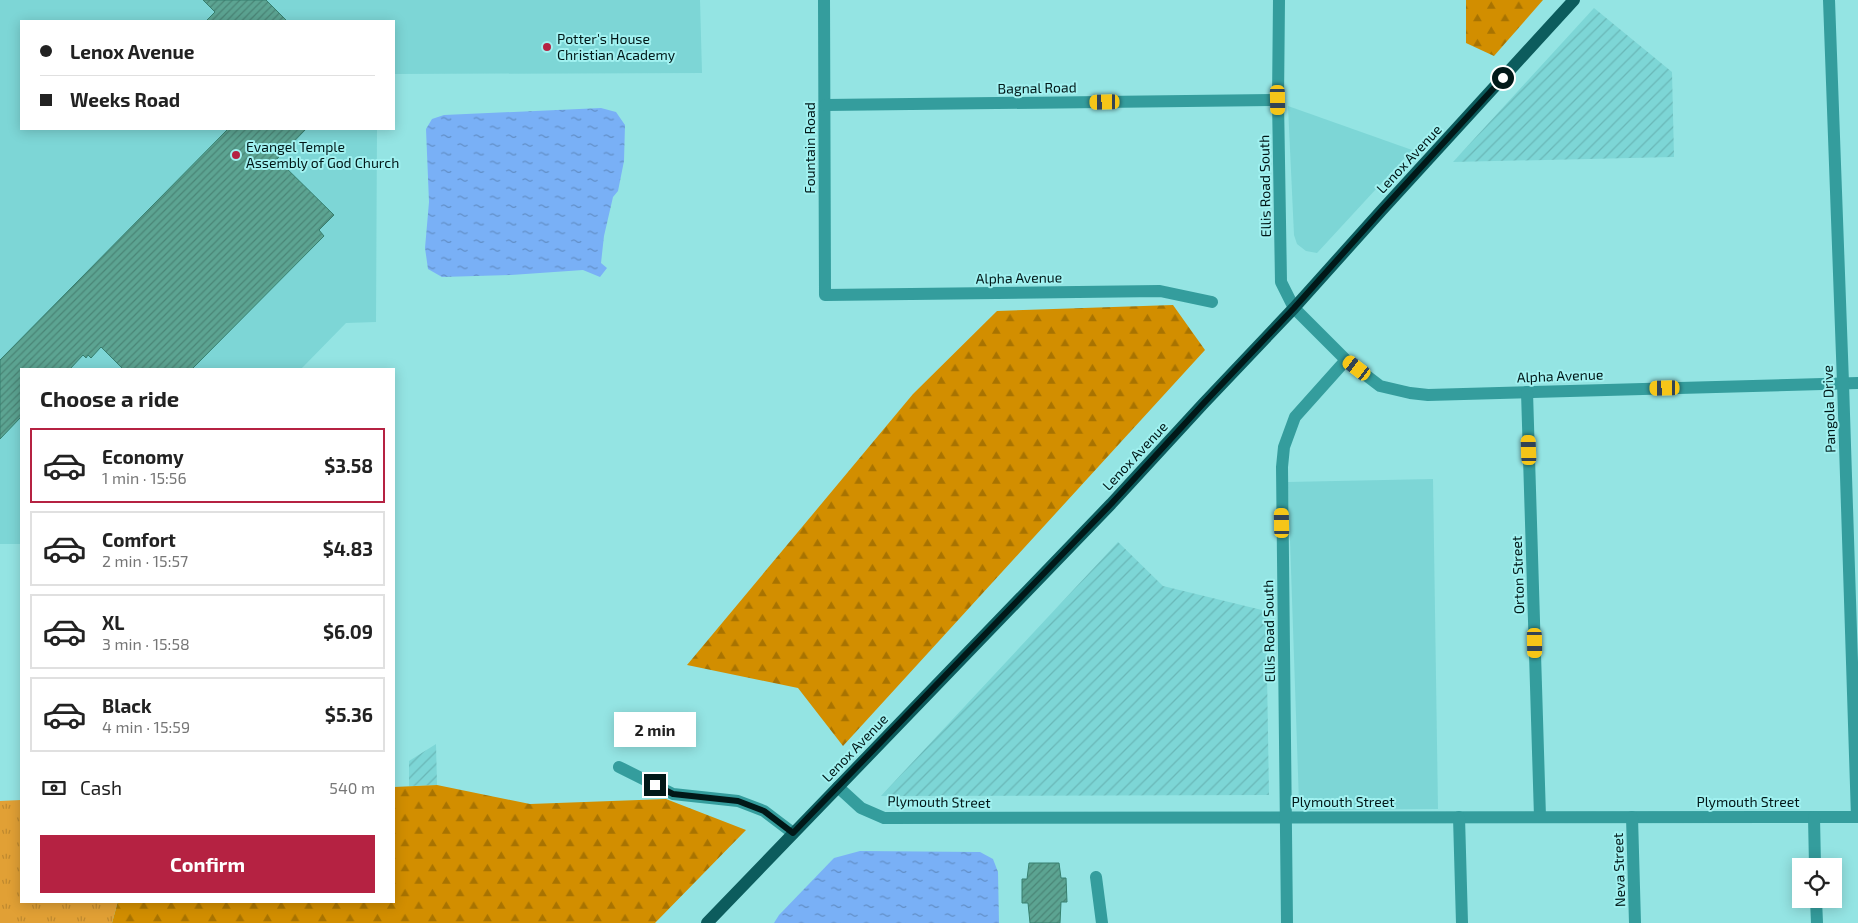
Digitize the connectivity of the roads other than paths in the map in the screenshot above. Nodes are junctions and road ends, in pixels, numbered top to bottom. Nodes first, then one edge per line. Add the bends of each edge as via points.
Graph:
1 (824, 0) edge
2 (1279, 0) edge
3 (1574, 0) edge
4 (1828, 0) edge
5 (1278, 100) junction
6 (825, 106) junction
7 (825, 295) joint
8 (1212, 302) dead end
9 (1294, 308) junction
10 (1346, 360) junction
11 (1843, 383) junction
12 (1858, 383) edge
13 (1527, 392) junction
14 (619, 767) dead end
15 (838, 787) junction
16 (1287, 817) junction
17 (1459, 817) junction
18 (1540, 817) junction
19 (1632, 817) junction
20 (1814, 817) junction
21 (1858, 817) edge
22 (793, 833) junction
23 (1815, 858) edge
24 (1096, 877) dead end
25 (1816, 908) edge
26 (707, 923) edge
27 (1102, 923) edge
28 (1287, 923) edge
29 (1462, 923) edge
30 (1635, 923) edge
31 (1817, 923) edge

1 - 6 street, Fountain Road
2 - 5 street, Ellis Road South
3 - 9 main road, Lenox Avenue
4 - 11 street, Pangola Drive
5 - 6 street, Bagnal Road
5 - 9 street, Ellis Road South via 1281,282
6 - 7 street, Fountain Road
7 - 8 street, Alpha Avenue via 1160,291
9 - 10 street, Alpha Avenue
9 - 15 main road, Lenox Avenue via 1105,511
10 - 13 street, Alpha Avenue via 1380,386 1410,393
10 - 16 street, Ellis Road South via 1295,417 1284,447
11 - 12 street, Alpha Avenue
11 - 13 street, Alpha Avenue
11 - 21 street, Pangola Drive
13 - 18 street, Orton Street
14 - 22 street via 673,794 738,801 764,811
15 - 16 street, Plymouth Street via 861,808 884,818
15 - 22 main road, Lenox Avenue
16 - 17 street, Plymouth Street
16 - 28 street, Ellis Road South
17 - 18 street, Plymouth Street
17 - 29 street
18 - 19 street, Plymouth Street
19 - 20 street, Plymouth Street
19 - 30 street, Neva Street
20 - 21 street, Plymouth Street
20 - 23 street
22 - 26 main road, Lenox Avenue
24 - 27 street
25 - 31 street

